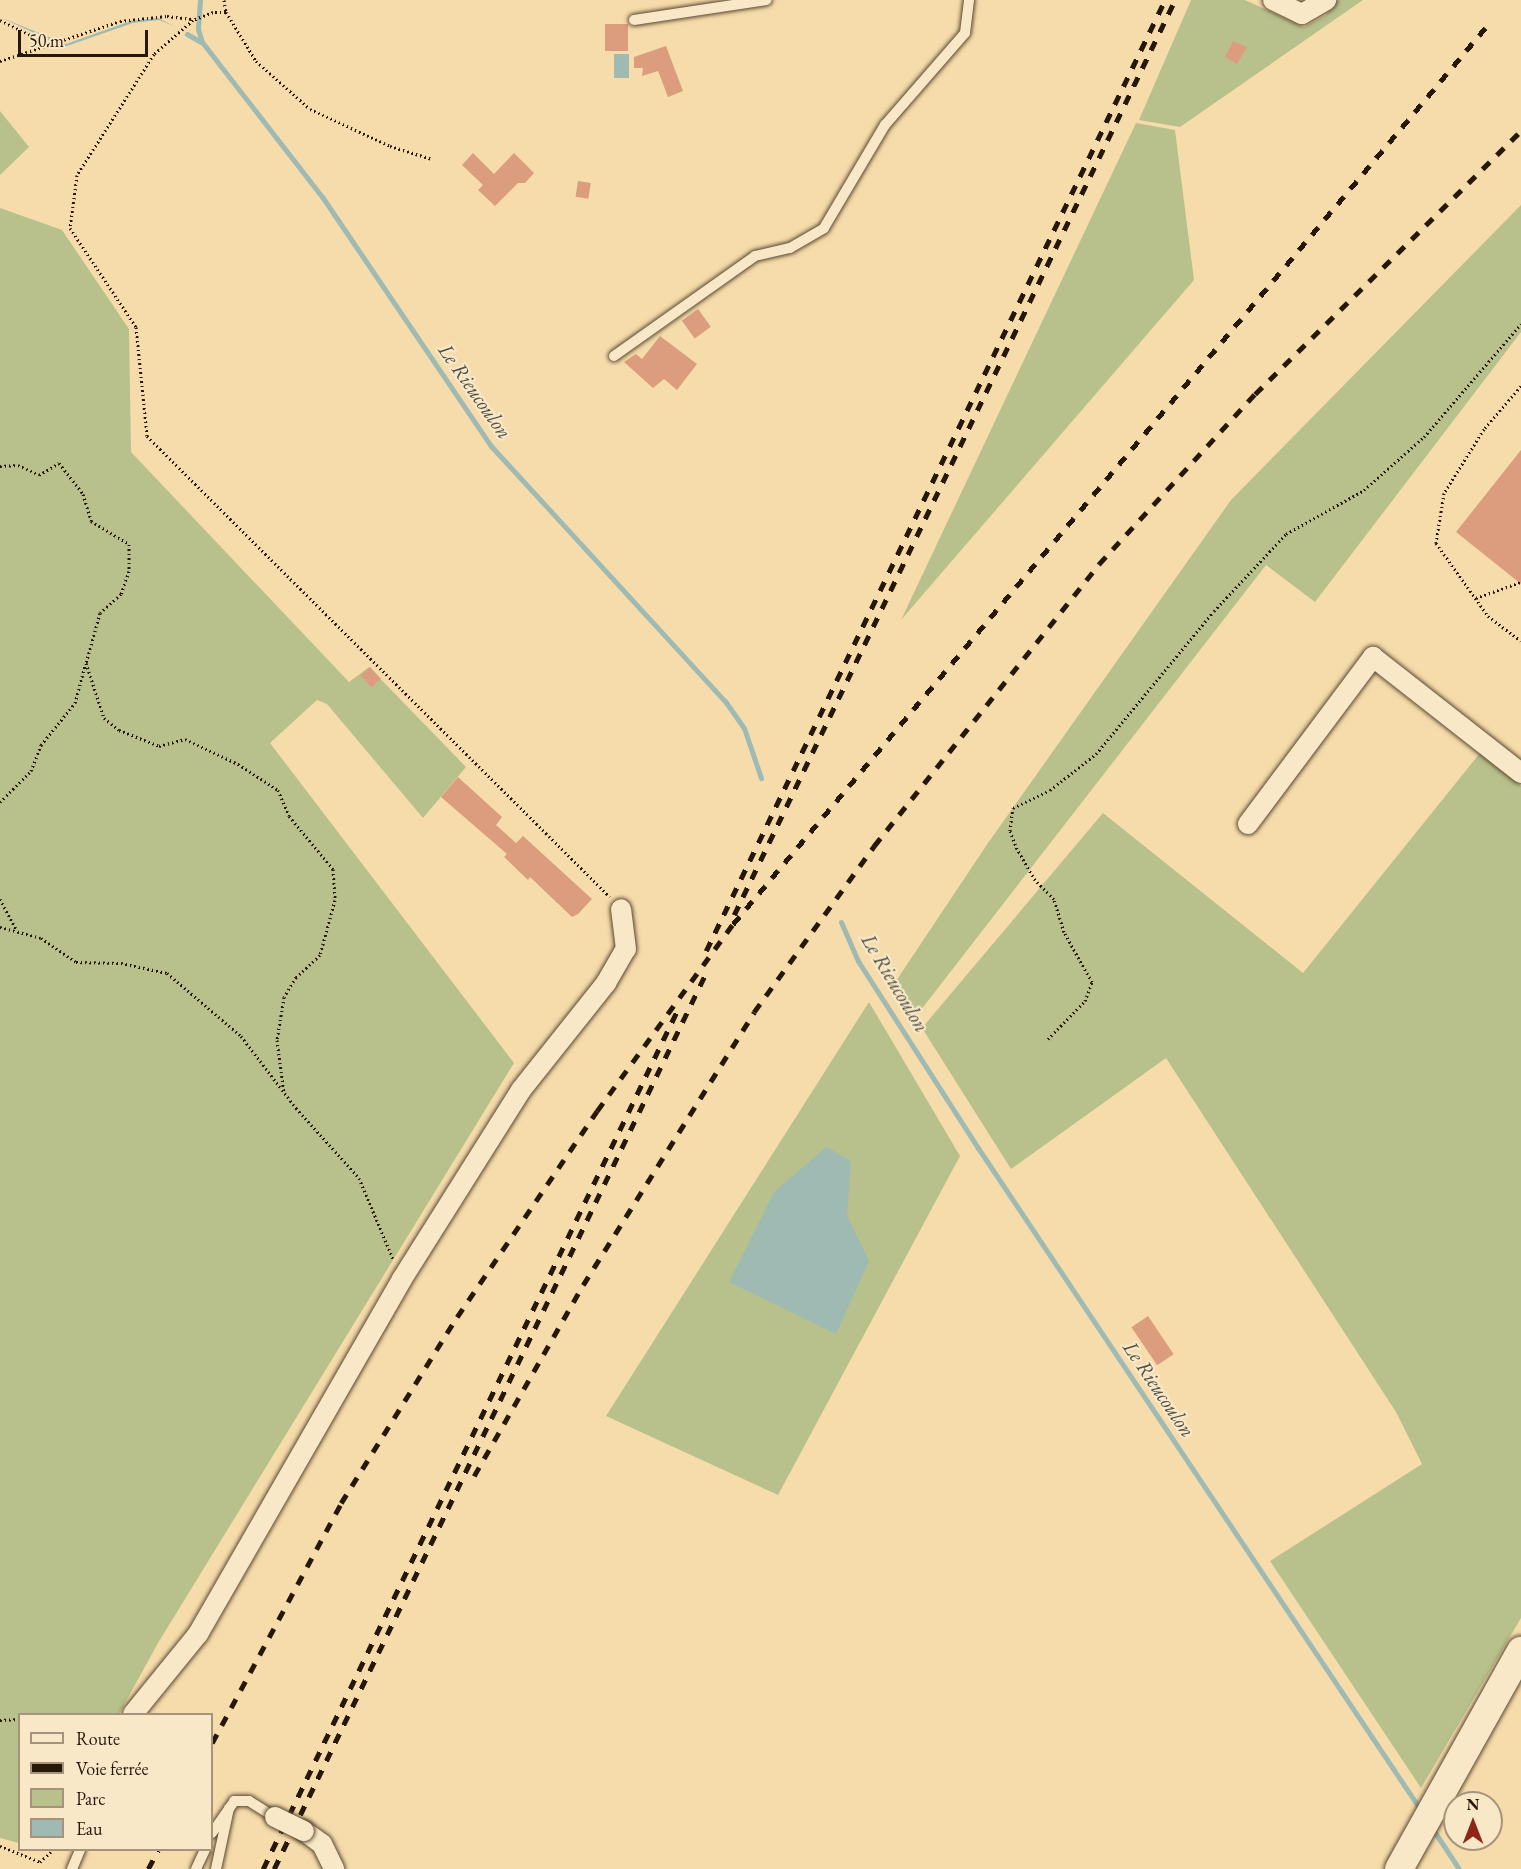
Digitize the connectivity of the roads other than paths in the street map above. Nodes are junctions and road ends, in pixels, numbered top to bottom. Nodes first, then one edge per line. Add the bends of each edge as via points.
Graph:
1 (766, 0) edge
2 (969, 0) edge
3 (1273, 0) edge
4 (1326, 0) edge
5 (634, 20) dead end
6 (614, 356) dead end
7 (1521, 773) edge
8 (1248, 824) dead end
9 (621, 909) road end
10 (1521, 1651) edge
11 (134, 1713) edge
12 (229, 1804) junction
13 (276, 1817) joint
14 (213, 1831) edge
15 (80, 1851) edge
16 (205, 1851) edge
17 (72, 1869) edge
18 (196, 1869) edge
19 (216, 1869) edge
20 (334, 1869) edge
21 (1399, 1869) edge

1 - 5 lane
2 - 6 lane via 965,33 885,125 824,228 790,248 755,256
3 - 4 street via 1302,14
7 - 8 street via 1373,657
9 - 11 street via 626,949 606,983 521,1090 402,1279 198,1634
10 - 21 street
12 - 13 lane via 249,1801
12 - 14 lane
12 - 19 lane
13 - 20 street, bridge via 322,1844
15 - 17 lane
16 - 18 lane

